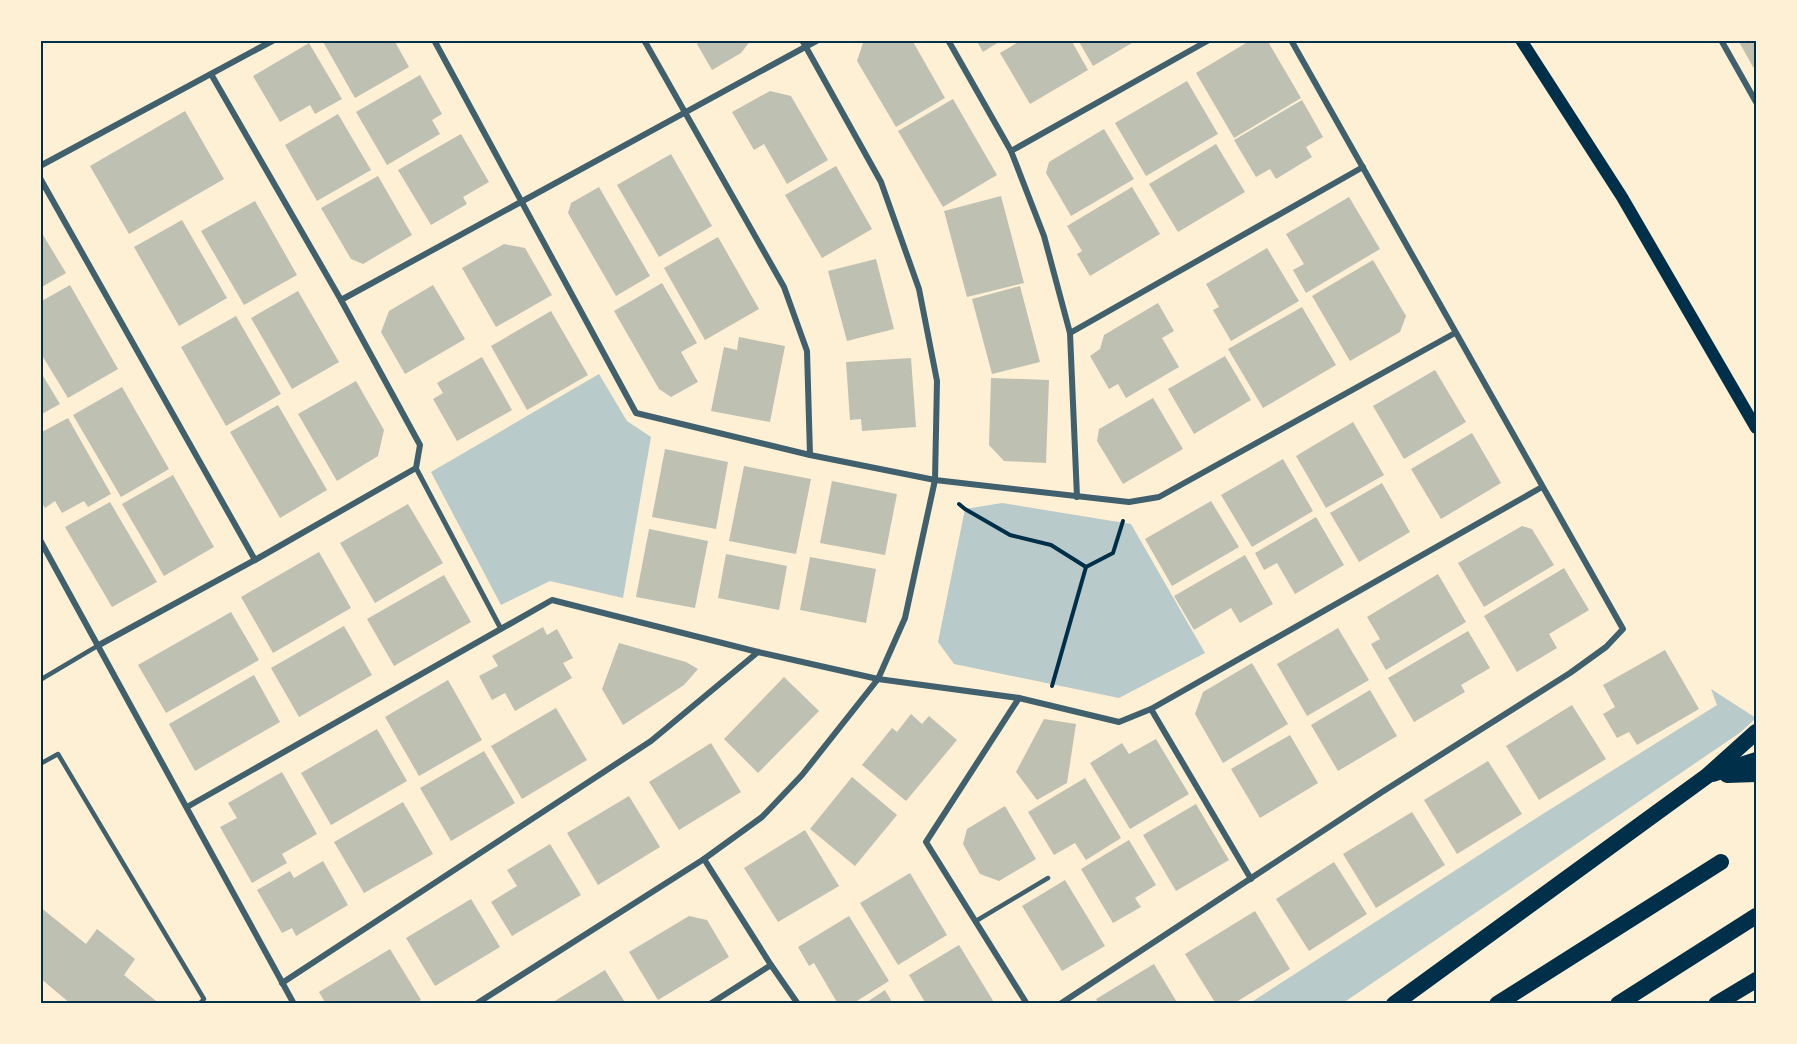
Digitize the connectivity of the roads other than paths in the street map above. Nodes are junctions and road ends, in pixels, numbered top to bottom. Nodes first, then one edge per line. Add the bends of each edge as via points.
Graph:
1 (274, 40) edge
2 (434, 40) edge
3 (644, 40) edge
4 (802, 40) edge
5 (818, 40) edge
6 (948, 40) edge
7 (1209, 40) edge
8 (1291, 40) edge
9 (1521, 40) edge
10 (1721, 40) edge
11 (806, 48) junction
12 (211, 74) junction
13 (1756, 102) edge
14 (685, 114) junction
15 (1011, 151) junction
16 (40, 165) edge
17 (1364, 167) junction
18 (40, 178) edge
19 (522, 202) junction
20 (341, 300) junction
21 (1070, 333) junction
22 (1455, 333) junction
23 (1756, 428) edge
24 (810, 455) junction
25 (416, 468) junction
26 (935, 480) junction
27 (1542, 487) junction
28 (1077, 497) junction
29 (40, 540) edge
30 (255, 560) junction
31 (501, 630) junction
32 (99, 645) junction
33 (758, 652) junction
34 (878, 679) junction
35 (40, 680) edge
36 (1019, 698) junction
37 (1151, 709) junction
38 (1756, 732) edge
39 (1756, 760) edge
40 (40, 764) edge
41 (1756, 774) edge
42 (1707, 776) junction
43 (187, 807) junction
44 (704, 859) junction
45 (1722, 862) dead end
46 (1048, 878) dead end
47 (1251, 879) junction
48 (1756, 916) edge
49 (976, 921) junction
50 (771, 965) junction
51 (1756, 980) edge
52 (282, 983) junction
53 (199, 1004) edge
54 (294, 1004) edge
55 (476, 1004) edge
56 (710, 1004) edge
57 (798, 1004) edge
58 (1027, 1004) edge
59 (1060, 1004) edge
60 (1394, 1004) edge
61 (1497, 1004) edge
62 (1618, 1004) edge
63 (1716, 1004) edge

1 - 12 street
2 - 19 street
3 - 14 street
4 - 11 street
5 - 11 street
6 - 15 street
7 - 15 street
8 - 17 street
9 - 23 main road via 1622,197
10 - 13 street
11 - 14 street
11 - 26 street via 881,182 919,289 938,381
12 - 16 street
12 - 20 street
14 - 19 street
14 - 24 street via 784,287 807,351
15 - 21 street via 1044,236
17 - 21 street
17 - 22 street
18 - 30 street
19 - 20 street
19 - 24 street via 636,413
20 - 25 street via 420,445
21 - 28 street
22 - 27 street
22 - 28 street via 1159,497 1129,502
24 - 26 street
25 - 30 street
25 - 31 street
26 - 28 street
26 - 34 street via 905,618
27 - 37 street
27 - 47 street via 1623,629 1570,673
29 - 32 street
30 - 32 street
31 - 33 street via 552,600
31 - 43 street
32 - 35 lane
32 - 43 street
33 - 34 street
33 - 52 street via 651,741
34 - 36 street
34 - 44 street via 802,775 762,817
36 - 37 street via 1119,722
36 - 49 street via 926,842
37 - 47 street
38 - 42 highway
39 - 42 highway
40 - 53 lane via 58,754 204,999
41 - 42 highway
42 - 60 highway
43 - 52 street
44 - 50 street
44 - 55 street
45 - 61 highway
46 - 49 lane
47 - 59 street
48 - 62 highway
49 - 58 street
50 - 56 street
50 - 57 street
51 - 63 highway
52 - 54 street

